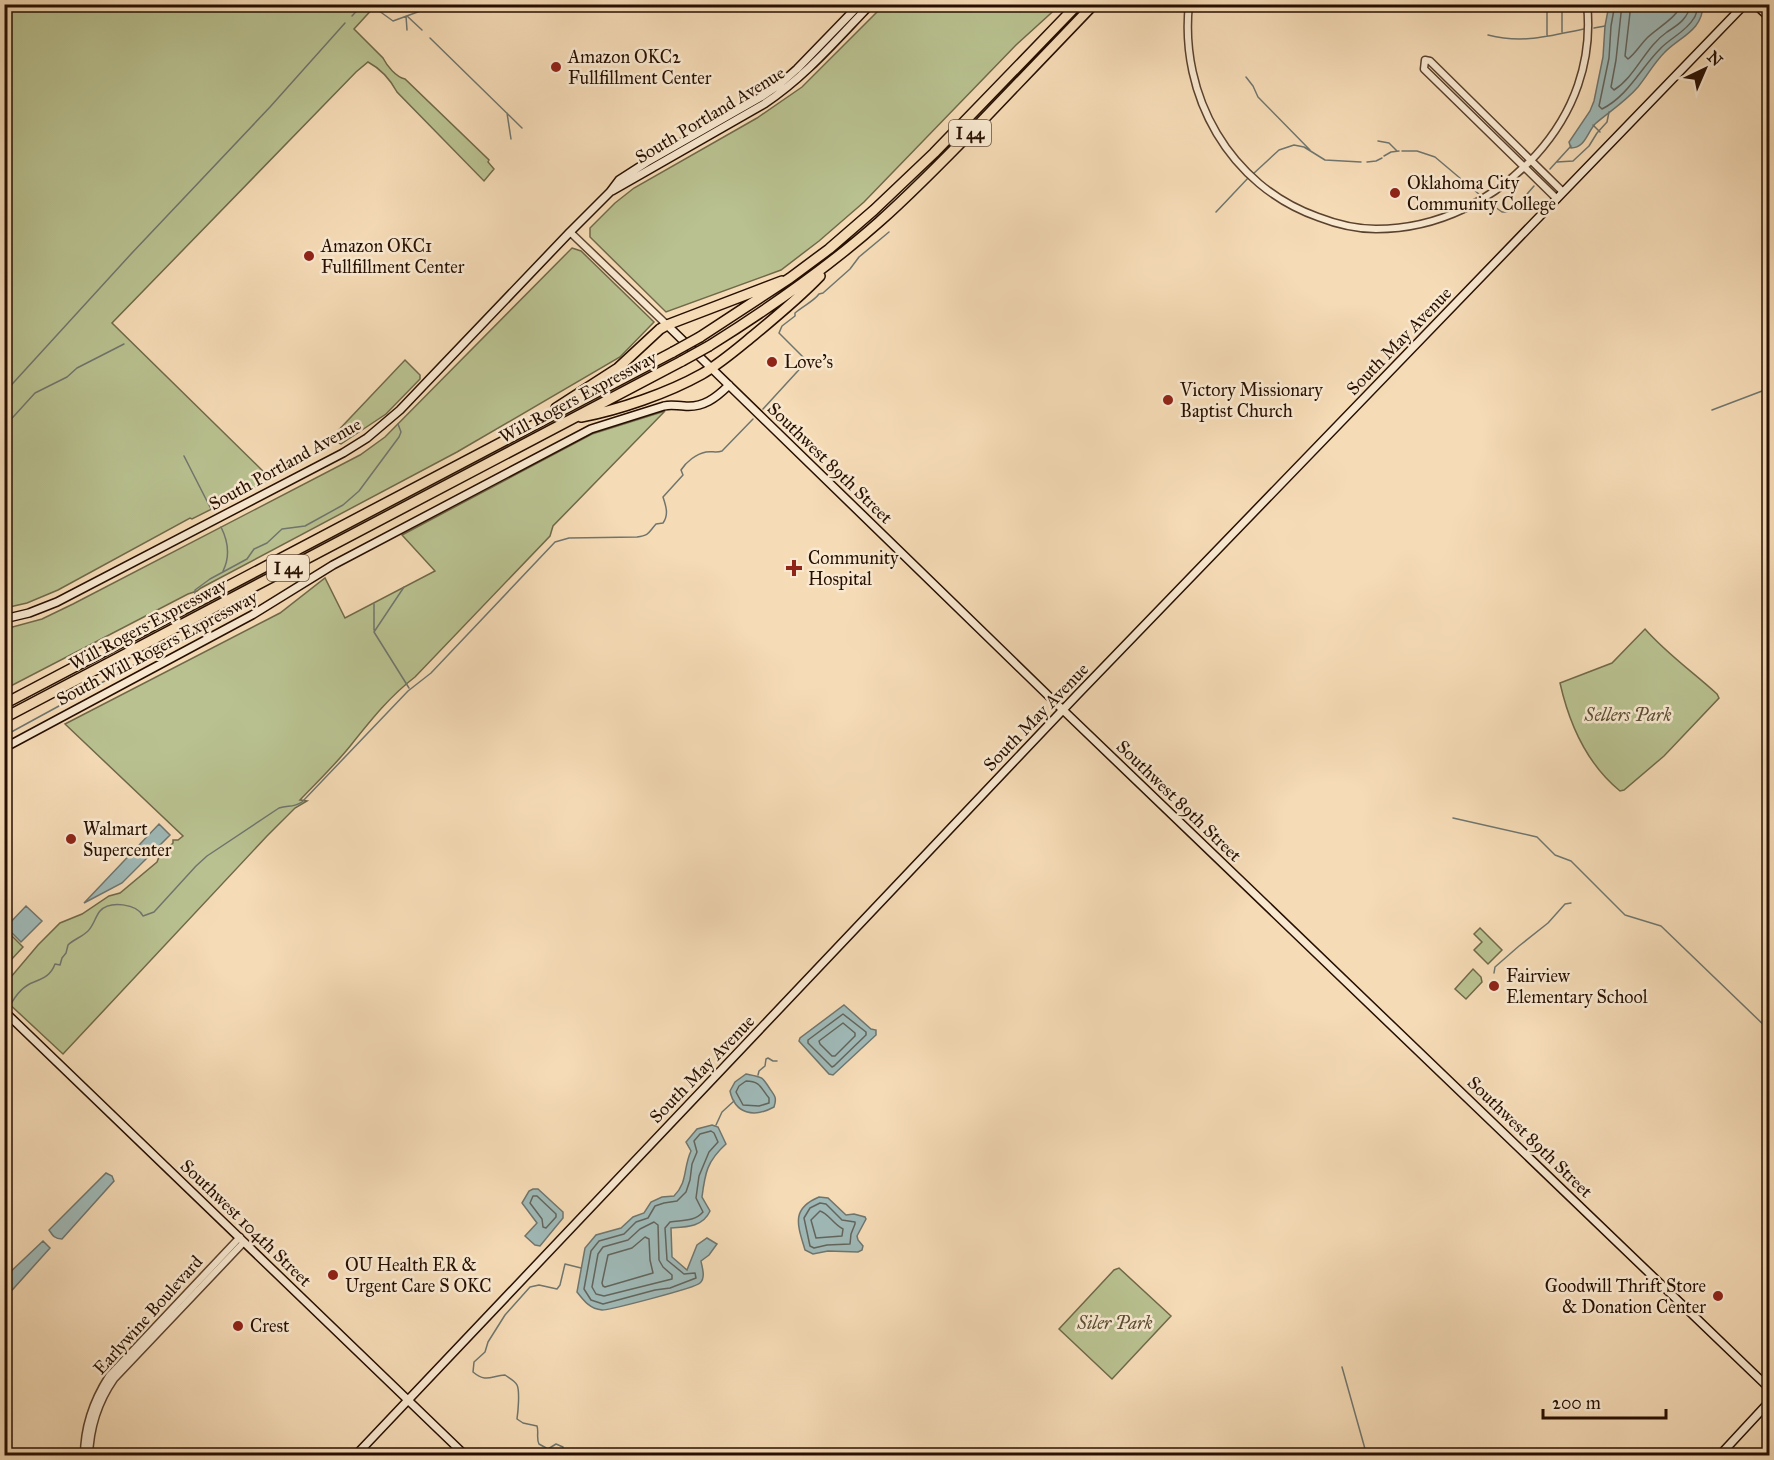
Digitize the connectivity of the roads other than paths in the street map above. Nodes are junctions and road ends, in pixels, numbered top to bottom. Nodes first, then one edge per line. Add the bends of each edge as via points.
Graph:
1 (860, 4) edge
2 (871, 4) edge
3 (1078, 4) edge
4 (1094, 4) edge
5 (1189, 4) edge
6 (1587, 4) edge
7 (1745, 4) edge
8 (1755, 4) edge
9 (1770, 18) edge
10 (1531, 160) junction
11 (1524, 167) junction
12 (1540, 168) junction
13 (1533, 176) junction
14 (610, 192) junction
15 (1563, 192) junction
16 (1557, 199) junction
17 (570, 232) junction
18 (840, 254) junction
19 (790, 278) junction
20 (666, 325) junction
21 (711, 368) junction
22 (729, 386) junction
23 (571, 419) junction
24 (522, 432) junction
25 (4, 619) edge
26 (4, 704) edge
27 (1063, 710) junction
28 (4, 718) edge
29 (4, 748) edge
30 (4, 1011) edge
31 (242, 1240) junction
32 (1770, 1389) edge
33 (409, 1400) junction
34 (1770, 1401) edge
35 (84, 1455) edge
36 (89, 1455) edge
37 (355, 1455) edge
38 (466, 1455) edge
39 (1719, 1455) edge

1 - 14 main road, South Portland Avenue via 780,84 634,170
2 - 14 main road, South Portland Avenue via 782,92
3 - 19 highway, Will Rogers Expressway / I 44 via 904,183
4 - 18 highway, Will Rogers Expressway / I 44 via 910,193
5 - 11 street via 1189,58 1209,121 1242,168 1292,206 1347,226 1410,226 1437,220 1474,204
6 - 10 street via 1587,51 1578,88 1555,132
7 - 15 main road, South May Avenue
8 - 9 main road
10 - 11 street
10 - 11 street via 1425,60 1424,69
10 - 12 street
11 - 13 street
12 - 13 street
12 - 15 street
13 - 16 street
14 - 17 main road, South Portland Avenue
15 - 16 main road, South May Avenue
16 - 27 main road, South May Avenue
17 - 20 street, Southwest 89th Street
17 - 25 main road, South Portland Avenue via 400,410 367,438 57,602
18 - 21 highway via 805,292
18 - 23 highway, Will Rogers Expressway / I 44, bridge via 709,346
19 - 20 highway
19 - 24 highway, Will Rogers Expressway / I 44, bridge via 700,337
20 - 21 main road, Southwest 89th Street
20 - 24 highway via 618,368
21 - 22 main road, Southwest 89th Street
21 - 23 highway via 665,392
22 - 27 main road, Southwest 89th Street
22 - 29 main road, South Will Rogers Expressway via 703,404 664,406 591,429
23 - 28 highway, Will Rogers Expressway / I 44
24 - 26 highway, Will Rogers Expressway / I 44
27 - 32 main road, Southwest 89th Street
27 - 33 main road, South May Avenue
30 - 31 main road, Southwest 104th Street
31 - 33 main road, Southwest 104th Street
31 - 35 street, Earlywine Boulevard via 109,1376 89,1417
31 - 36 street, Earlywine Boulevard via 110,1385 94,1420
33 - 37 main road, South May Avenue
33 - 38 main road, Southwest 104th Street
34 - 39 main road

